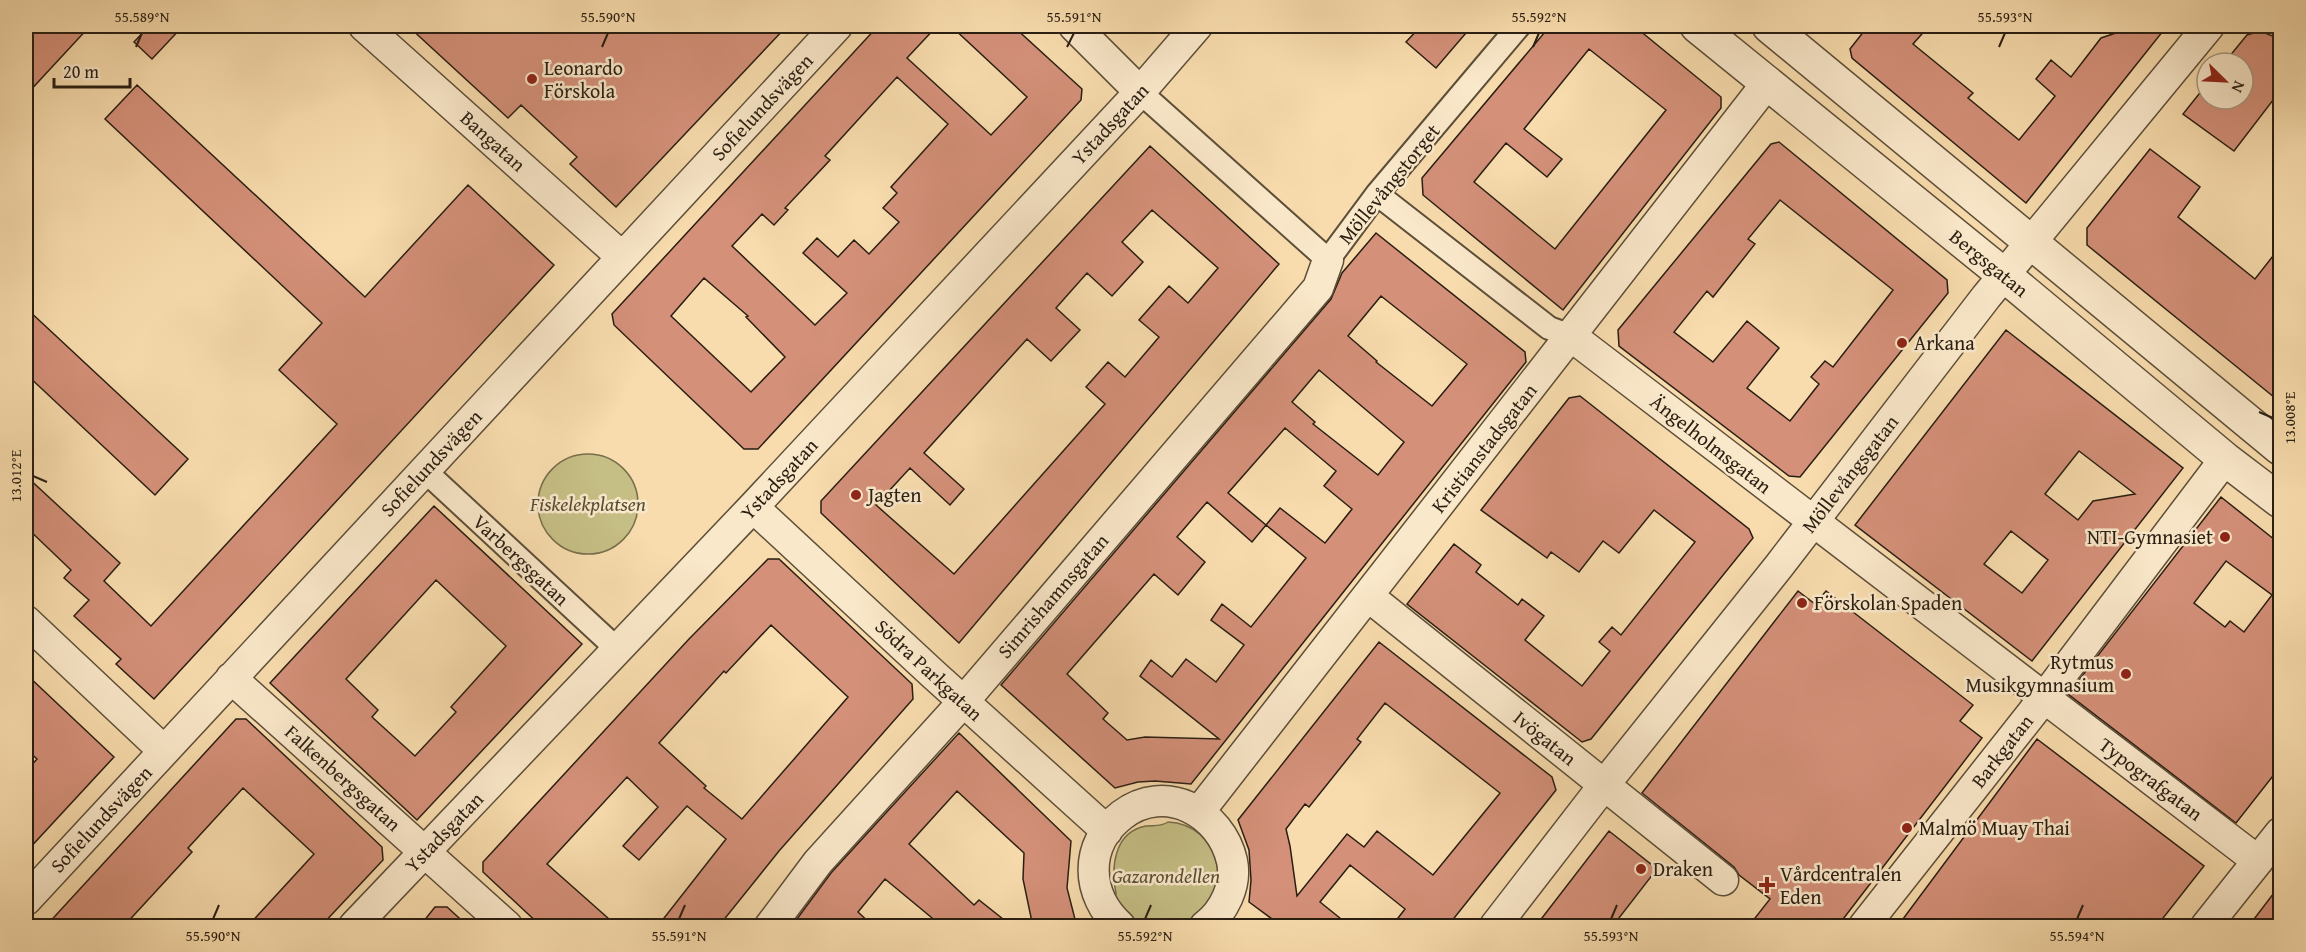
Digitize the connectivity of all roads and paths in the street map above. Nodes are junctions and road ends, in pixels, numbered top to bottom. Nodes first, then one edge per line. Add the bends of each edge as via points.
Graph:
1 (364, 26) edge
2 (837, 26) edge
3 (1074, 26) edge
4 (1197, 26) edge
5 (1519, 26) edge
6 (1697, 26) edge
7 (1769, 26) edge
8 (2209, 26) edge
9 (1768, 82) junction
10 (1140, 92) junction
11 (1377, 194) junction
12 (2030, 243) junction
13 (622, 258) junction
14 (1328, 260) junction
15 (2004, 275) junction
16 (1571, 336) junction
17 (2280, 448) edge
18 (2225, 459) junction
19 (424, 471) junction
20 (2280, 501) edge
21 (753, 507) junction
22 (1813, 522) junction
23 (1368, 596) junction
24 (26, 621) edge
25 (617, 650) junction
26 (231, 678) junction
27 (2044, 698) junction
28 (963, 702) junction
29 (164, 751) junction
30 (1604, 785) junction
31 (1199, 812) junction
32 (1107, 831) junction
33 (2280, 833) edge
34 (425, 852) junction
35 (2258, 861) junction
36 (1723, 880) dead end
37 (26, 900) edge
38 (1111, 923) edge
39 (354, 927) edge
40 (507, 927) edge
41 (770, 927) edge
42 (1205, 927) edge
43 (1495, 927) edge
44 (1864, 927) edge
45 (2206, 927) edge

1 - 13 street, Bangatan
2 - 13 street, Sofielundsvägen
3 - 10 street
4 - 10 street, Ystadsgatan
5 - 11 street, Möllevångstorget
6 - 9 street, Bergsgatan
7 - 12 street, Bergsgatan
8 - 12 street, Möllevångsgatan
9 - 15 street, Bergsgatan
9 - 16 street, Kristianstadsgatan
10 - 14 street, Möllevångstorget
10 - 21 street, Ystadsgatan
11 - 14 street, Möllevångstorget
11 - 16 street, Ängelholmsgatan via 1549,328
12 - 15 street, Möllevångsgatan
12 - 17 street, Bergsgatan
13 - 19 street, Sofielundsvägen
14 - 28 street, Simrishamnsgatan via 1318,288
15 - 18 street, Bergsgatan
15 - 22 street, Möllevångsgatan
16 - 22 street, Ängelholmsgatan
16 - 23 street, Kristianstadsgatan
18 - 20 street, Bergsgatan
18 - 27 street, Barkgatan
19 - 25 street, Varbergsgatan
19 - 26 street, Sofielundsvägen
21 - 25 street, Ystadsgatan
21 - 28 street, Södra Parkgatan
22 - 27 street, Ängelholmsgatan
22 - 30 street, Möllevångsgatan
23 - 30 street, Ivögatan
23 - 31 street, Kristianstadsgatan
24 - 29 street
25 - 34 street, Ystadsgatan
26 - 29 street, Sofielundsvägen
26 - 34 street, Falkenbergsgatan
27 - 35 street, Typografgatan
27 - 44 street, Barkgatan
28 - 32 street, Södra Parkgatan
28 - 41 street, Simrishamnsgatan via 818,862
29 - 37 street, Sofielundsvägen
30 - 36 street, Ivögatan
30 - 43 street, Möllevångsgatan
31 - 32 street via 1183,805 1149,803 1122,815
31 - 42 street via 1222,835 1233,866 1227,899
32 - 38 street via 1098,845 1093,875 1095,889
33 - 35 street
34 - 39 street, Ystadsgatan
34 - 40 street, Falkenbergsgatan
35 - 45 street

